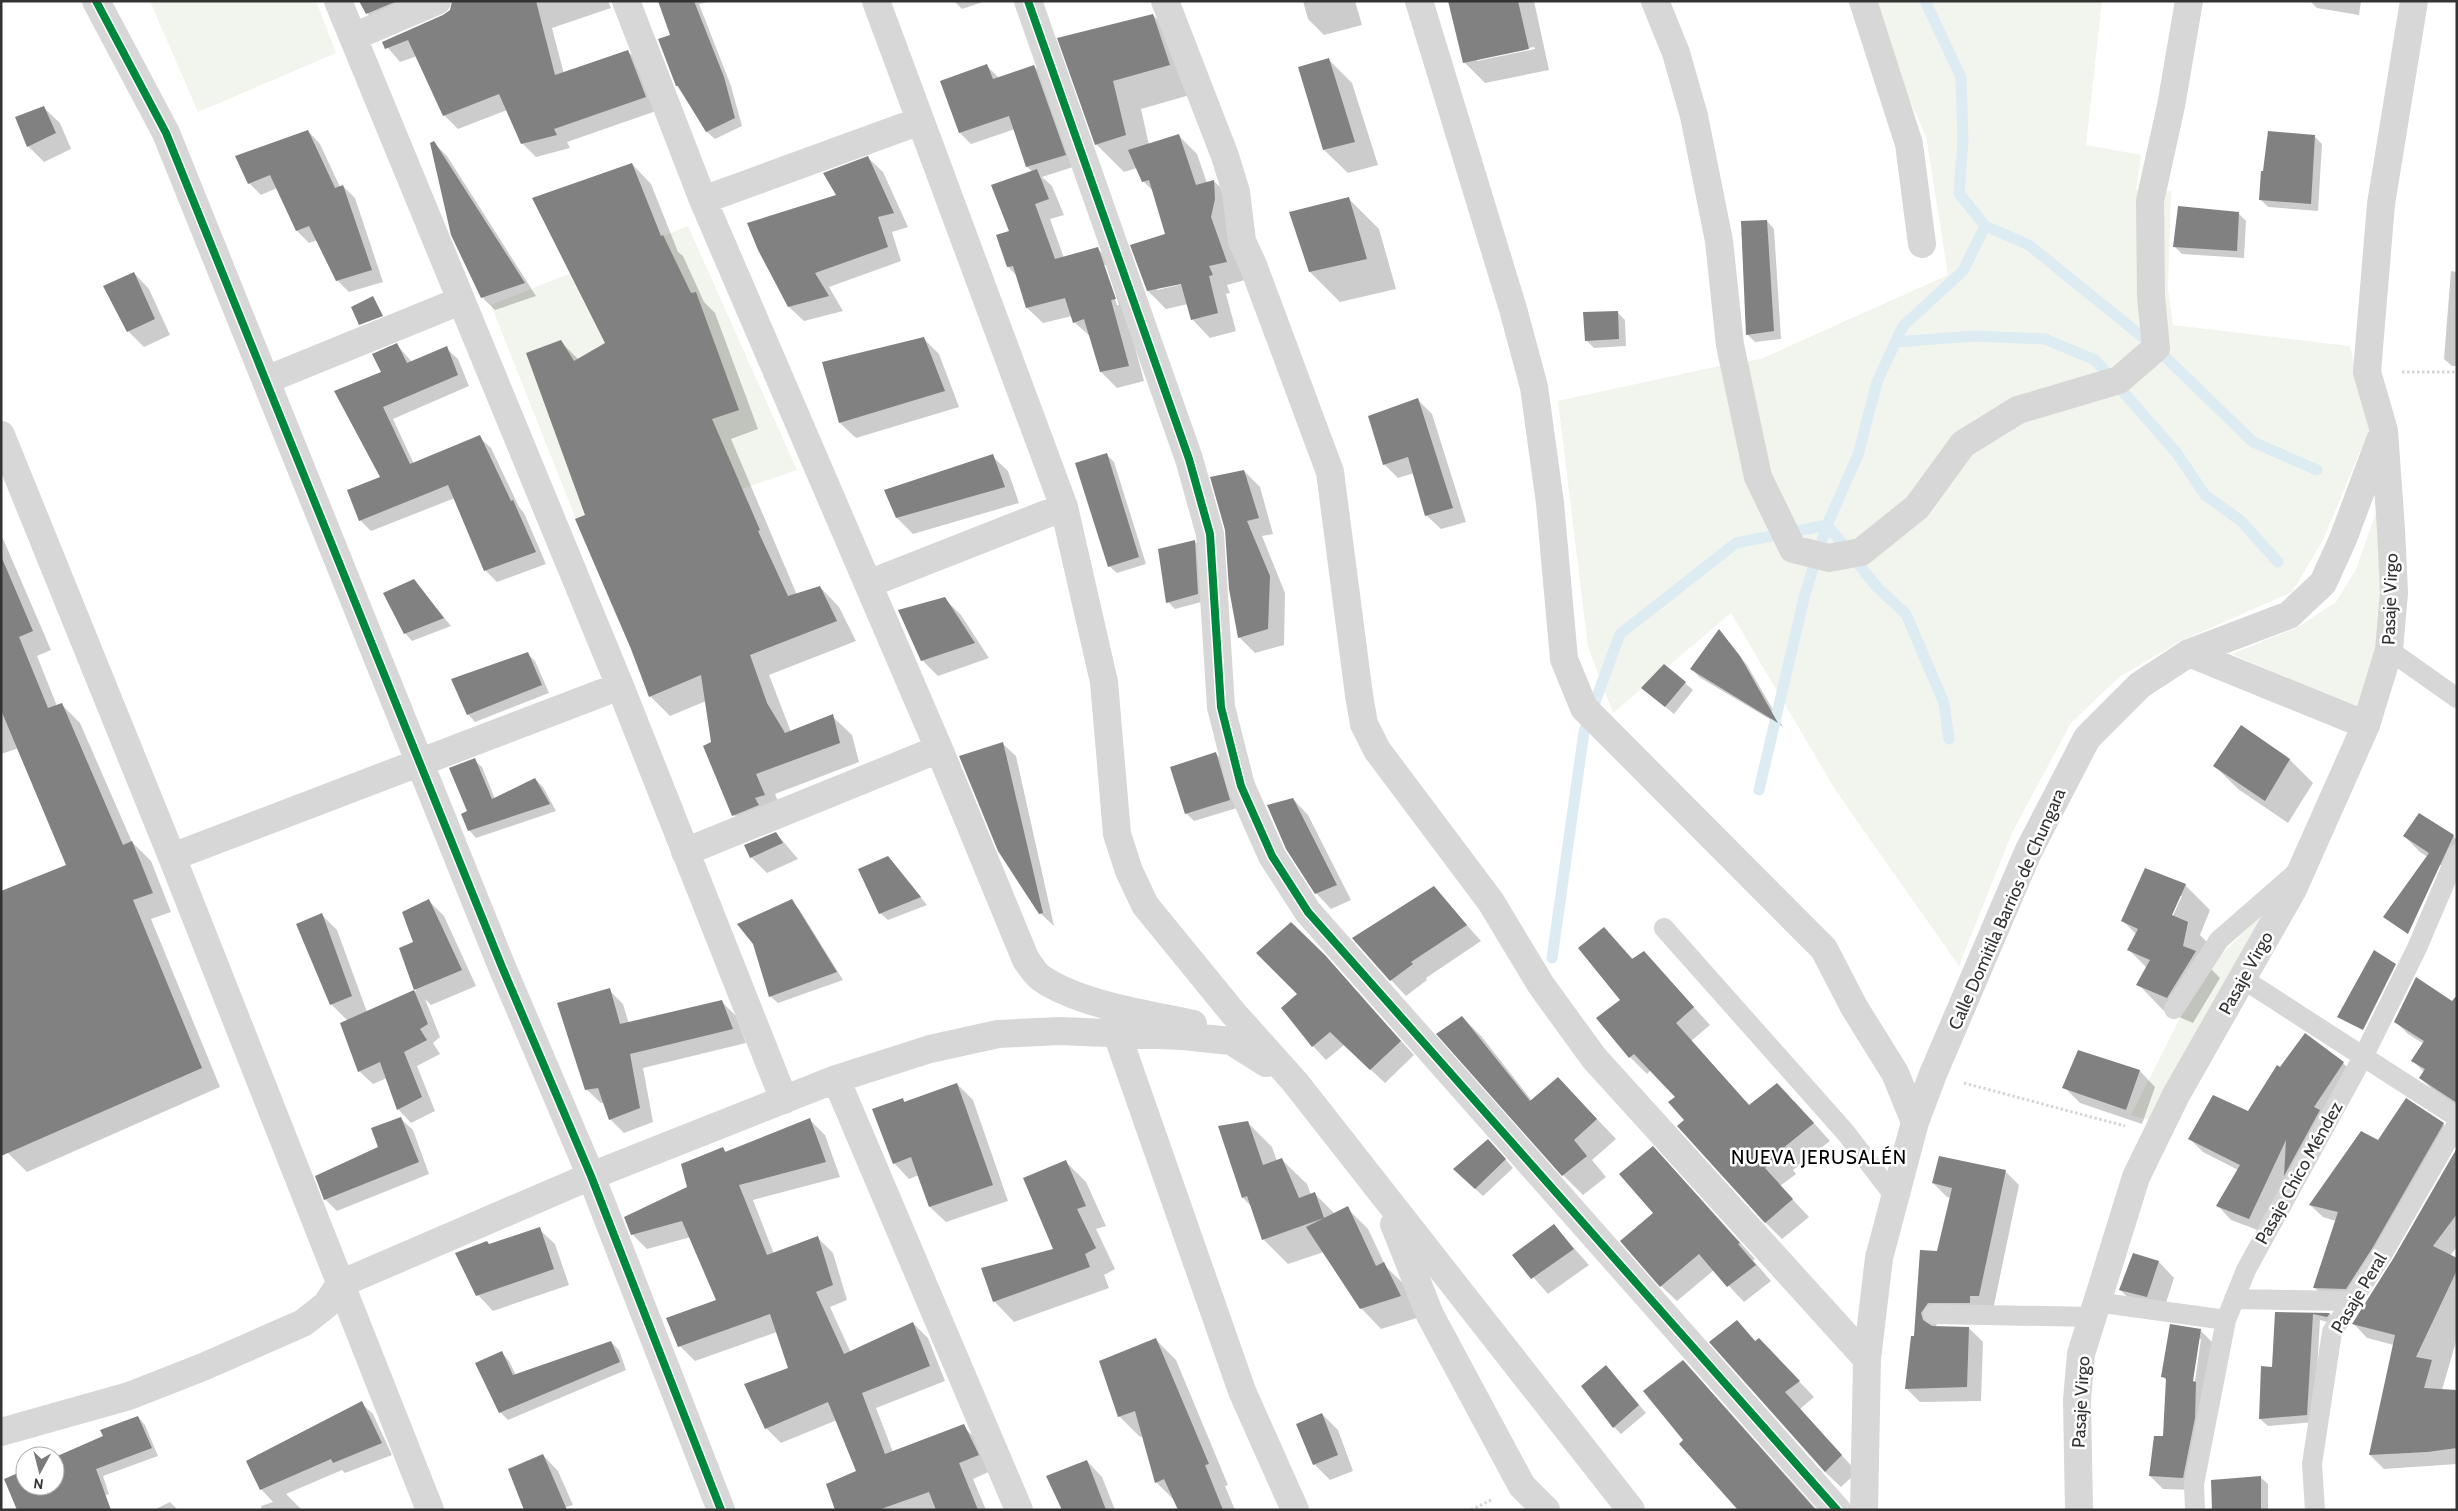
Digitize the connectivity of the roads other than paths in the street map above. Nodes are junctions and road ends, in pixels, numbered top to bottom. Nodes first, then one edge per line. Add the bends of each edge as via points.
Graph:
1 (96, 1) edge
2 (338, 1) edge
3 (437, 1) edge
4 (626, 1) edge
5 (876, 1) edge
6 (1028, 1) edge
7 (1165, 1) edge
8 (1419, 1) edge
9 (1655, 1) edge
10 (1864, 1) edge
11 (2189, 1) edge
12 (2414, 1) edge
13 (353, 37) junction
14 (920, 120) junction
15 (703, 200) junction
16 (1922, 244) dead end
17 (460, 301) junction
18 (266, 380) junction
19 (2384, 431) junction
20 (1, 435) edge
21 (1064, 507) junction
22 (868, 584) junction
23 (2388, 650) junction
24 (2189, 653) junction
25 (620, 686) junction
26 (2457, 698) edge
27 (2366, 725) junction
28 (939, 749) junction
29 (419, 763) junction
30 (685, 852) junction
31 (2457, 854) edge
32 (172, 857) junction
33 (2302, 868) junction
34 (1664, 928) dead end
35 (2243, 979) junction
36 (2174, 1009) dead end
37 (1117, 1034) junction
38 (1231, 1041) junction
39 (2364, 1056) junction
40 (836, 1079) junction
41 (1295, 1082) junction
42 (784, 1100) junction
43 (2457, 1117) edge
44 (1915, 1122) junction
45 (2457, 1124) edge
46 (591, 1176) junction
47 (1896, 1196) junction
48 (1384, 1198) junction
49 (340, 1284) junction
50 (2234, 1299) junction
51 (2352, 1301) junction
52 (2094, 1310) junction
53 (1933, 1314) dead end
54 (2226, 1320) junction
55 (1867, 1359) junction
56 (1, 1432) edge
57 (1526, 1498) edge
58 (430, 1510) edge
59 (721, 1510) edge
60 (1019, 1510) edge
61 (1295, 1510) edge
62 (1546, 1510) edge
63 (1631, 1510) edge
64 (1837, 1510) edge
65 (1864, 1510) edge
66 (2079, 1510) edge
67 (2195, 1510) edge
68 (2315, 1510) edge

1 - 18 street via 166,133
2 - 13 street
3 - 13 street
4 - 15 street
5 - 14 street
6 - 64 street via 1189,459 1210,534 1221,707 1241,786 1272,856 1308,912
7 - 55 street via 1225,156 1236,192 1242,241 1330,472 1359,695 1364,724 1377,750 1492,902 1541,985 1594,1058
8 - 44 street via 1534,387 1550,503 1564,659 1584,708 1824,949 1854,1007 1895,1073
9 - 11 street via 1676,53 1694,116 1719,241 1730,345 1758,477 1793,549 1828,558 1861,552 1917,507 1963,444 2018,410 2119,380 2156,348 2151,296 2150,201
10 - 16 street via 1909,144
12 - 19 street via 2382,204 2367,372
13 - 17 street
14 - 15 street
14 - 21 street
15 - 22 street
17 - 18 street
17 - 25 street
18 - 29 street
19 - 23 street, Pasaje Virgo via 2394,593
19 - 24 street, Calle Domitila Barrios de Chungara via 2323,583 2289,615
20 - 32 street
21 - 22 street
21 - 41 street via 1104,682 1117,834 1129,871 1145,905 1234,1014
22 - 28 street
23 - 26 lane
23 - 27 street, Pasaje Virgo
24 - 27 street
24 - 44 street, Calle Domitila Barrios de Chungara via 2140,685 2087,738 2028,852
25 - 29 street
25 - 30 street
27 - 33 street, Pasaje Virgo
28 - 30 street
28 - 38 street via 1026,960 1039,977 1060,989 1117,1007 1196,1024
29 - 32 street
29 - 46 street
30 - 42 street
31 - 39 lane, Pasaje Chico Méndez via 2417,948
32 - 49 street
33 - 35 street, Pasaje Virgo
33 - 36 lane via 2219,940
34 - 47 lane via 1846,1133
35 - 39 lane
35 - 52 street, Pasaje Virgo via 2176,1096 2136,1177
37 - 38 street
37 - 40 street via 1058,1031 998,1034 930,1049
37 - 61 street via 1242,1392
38 - 41 street
39 - 43 lane
39 - 50 lane, Pasaje Chico Méndez via 2246,1270
40 - 42 street
40 - 60 street
41 - 48 street
42 - 46 street
44 - 47 street, Calle Domitila Barrios de Chungara
45 - 51 lane, Pasaje Peral
46 - 49 street
46 - 59 street
47 - 55 street, Calle Domitila Barrios de Chungara via 1879,1258
48 - 57 street via 1430,1315
48 - 63 street
49 - 56 street via 326,1305 303,1323 267,1339 129,1396
49 - 58 street
50 - 51 lane
50 - 54 lane, Pasaje Chico Méndez
51 - 68 lane, Pasaje Peral via 2332,1332 2312,1464
52 - 53 lane
52 - 54 lane
52 - 66 street, Pasaje Virgo via 2082,1354 2077,1400
54 - 67 lane, Pasaje Chico Méndez via 2194,1484
55 - 65 street, Calle Domitila Barrios de Chungara
57 - 62 street

